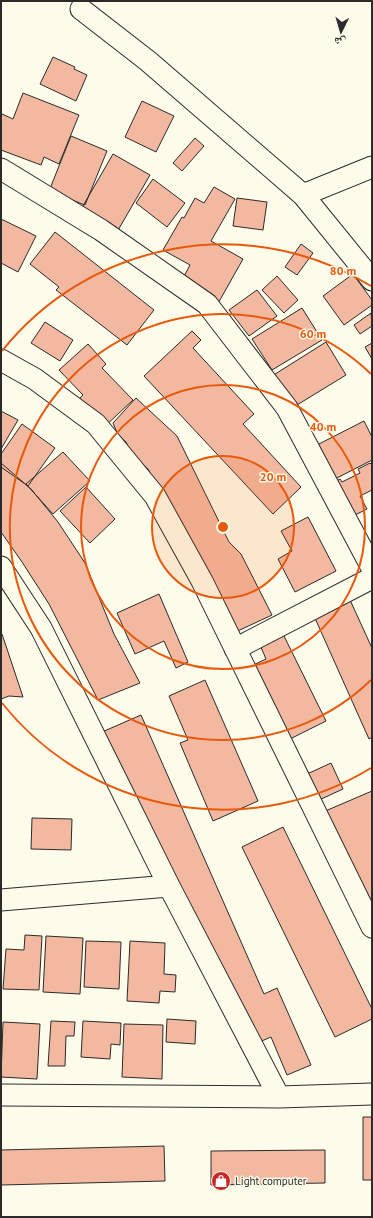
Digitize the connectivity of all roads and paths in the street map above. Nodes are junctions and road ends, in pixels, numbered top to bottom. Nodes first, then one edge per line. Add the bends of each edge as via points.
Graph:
1 (81, 9) dead end
2 (372, 167) edge
3 (1, 169) edge
4 (303, 195) junction
5 (372, 280) edge
6 (1, 360) edge
7 (1, 567) edge
8 (372, 568) edge
9 (372, 578) edge
10 (235, 649) junction
11 (169, 886) junction
12 (1, 900) edge
13 (372, 927) edge
14 (372, 1094) edge
15 (1, 1095) edge
16 (279, 1097) junction

1 - 4 street via 148,61
2 - 4 street
3 - 8 street via 101,230 207,304 287,408
4 - 5 street
6 - 10 street via 35,379 96,424 155,496 202,581
7 - 11 street via 41,628
9 - 10 street
10 - 13 street
11 - 12 street
11 - 16 street
14 - 16 street
15 - 16 street

